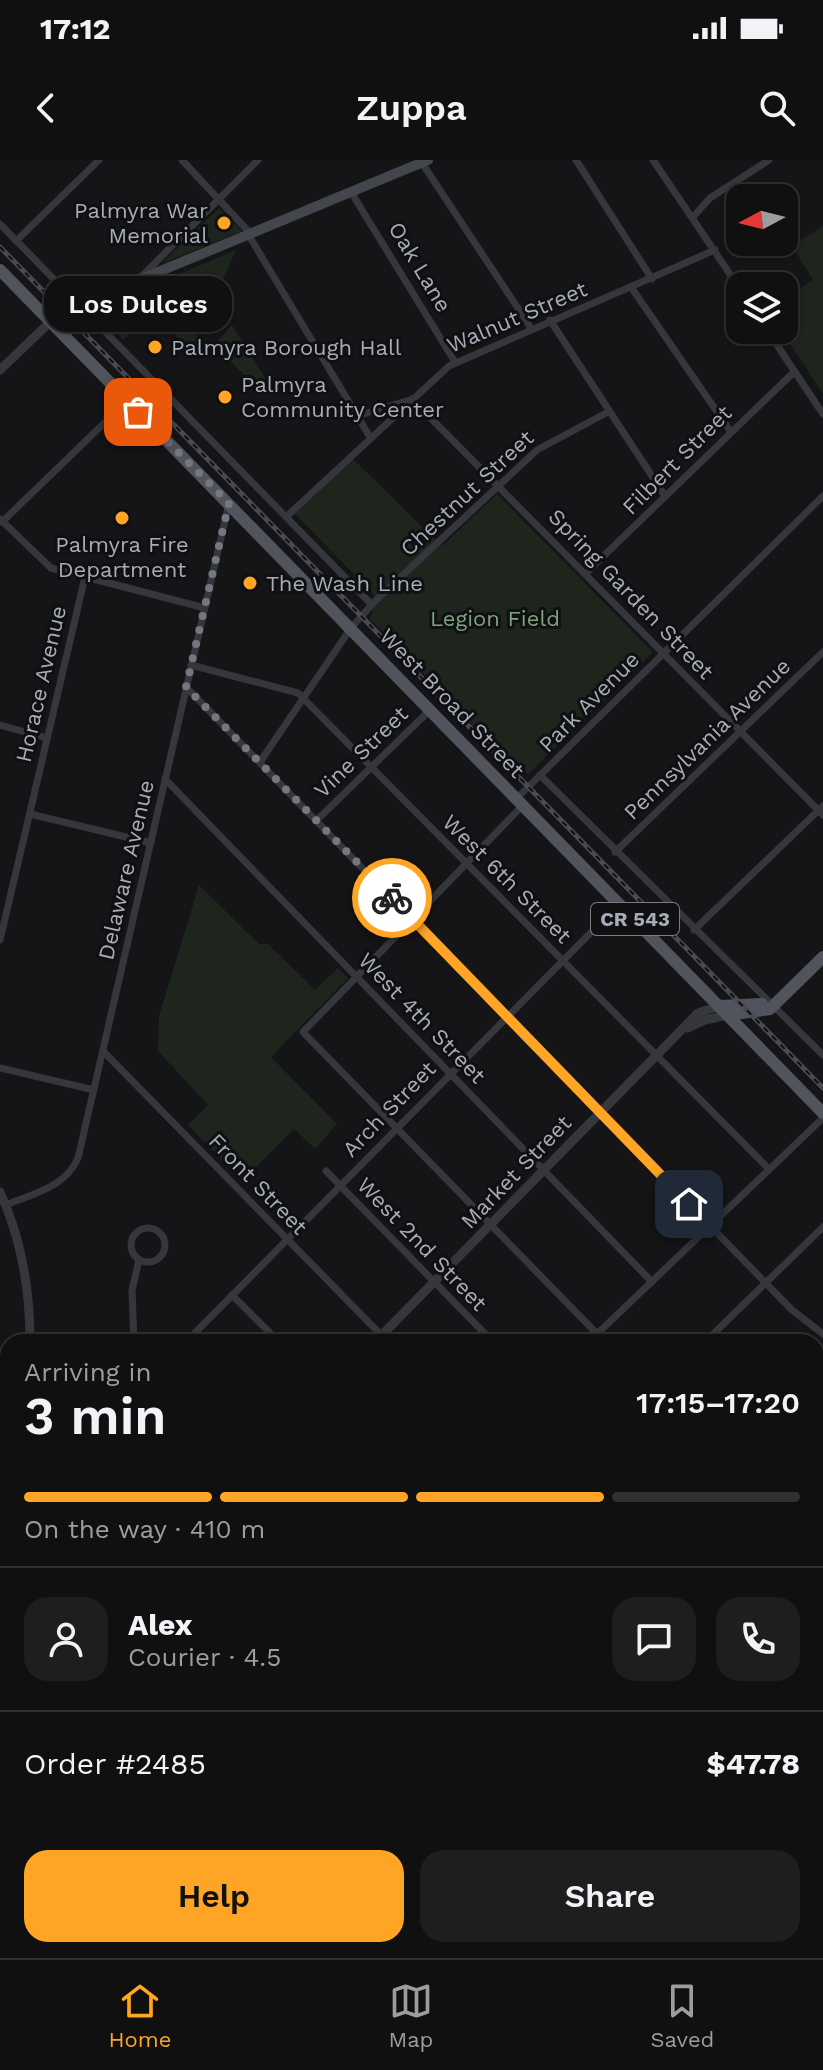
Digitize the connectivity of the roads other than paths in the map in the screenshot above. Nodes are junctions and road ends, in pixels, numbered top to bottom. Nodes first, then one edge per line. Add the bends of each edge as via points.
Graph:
1 (99, 160) edge
2 (182, 160) edge
3 (258, 160) edge
4 (576, 160) edge
5 (653, 160) edge
6 (769, 160) edge
7 (425, 161) edge
8 (351, 192) junction
9 (219, 198) junction
10 (693, 217) junction
11 (0, 224) edge
12 (249, 234) junction
13 (16, 241) junction
14 (715, 250) junction
15 (0, 270) edge
16 (729, 272) edge
17 (652, 279) junction
18 (138, 280) junction
19 (631, 287) junction
20 (80, 304) junction
21 (550, 320) junction
22 (50, 322) junction
23 (531, 328) junction
24 (776, 344) edge
25 (455, 362) junction
26 (0, 370) edge
27 (794, 372) junction
28 (412, 399) junction
29 (127, 401) junction
30 (608, 412) junction
31 (823, 414) edge
32 (357, 416) junction
33 (731, 432) junction
34 (370, 437) junction
35 (499, 485) junction
36 (665, 496) junction
37 (823, 496) edge
38 (229, 503) junction
39 (286, 517) junction
40 (1, 521) edge
41 (586, 573) junction
42 (85, 577) junction
43 (372, 605) junction
44 (205, 608) junction
45 (351, 628) junction
46 (823, 652) edge
47 (664, 653) junction
48 (191, 665) junction
49 (186, 687) junction
50 (303, 698) junction
51 (430, 710) junction
52 (0, 725) edge
53 (740, 731) junction
54 (47, 738) junction
55 (260, 762) junction
56 (372, 767) junction
57 (540, 775) junction
58 (165, 779) junction
59 (520, 801) junction
60 (821, 811) edge
61 (30, 814) junction
62 (317, 820) junction
63 (151, 843) junction
64 (615, 852) junction
65 (466, 863) junction
66 (620, 903) junction
67 (412, 918) junction
68 (1, 928) edge
69 (694, 930) junction
70 (0, 940) edge
71 (823, 957) edge
72 (563, 960) junction
73 (356, 976) junction
74 (774, 1006) junction
75 (724, 1011) junction
76 (506, 1014) junction
77 (103, 1051) junction
78 (823, 1055) edge
79 (657, 1058) junction
80 (0, 1068) edge
81 (449, 1072) junction
82 (94, 1090) junction
83 (601, 1111) junction
84 (823, 1116) edge
85 (396, 1127) junction
86 (769, 1169) junction
87 (544, 1170) junction
88 (326, 1171) dead end
89 (339, 1185) junction
90 (0, 1192) edge
91 (6, 1205) junction
92 (490, 1224) junction
93 (711, 1227) junction
94 (823, 1227) edge
95 (287, 1239) junction
96 (139, 1260) junction
97 (766, 1281) junction
98 (434, 1282) junction
99 (652, 1282) junction
100 (232, 1295) junction
101 (30, 1334) edge
102 (134, 1334) edge
103 (194, 1334) edge
104 (271, 1334) edge
105 (375, 1334) edge
106 (386, 1334) edge
107 (485, 1334) edge
108 (597, 1334) joint
109 (713, 1334) edge
110 (823, 1334) edge

1 - 13 street
2 - 9 street
3 - 9 street
4 - 17 street
5 - 10 street
6 - 10 street via 710,198
7 - 8 main road
7 - 23 street
8 - 12 main road
8 - 25 street, Oak Lane
9 - 12 street
9 - 18 street
10 - 14 street
11 - 13 street, West Broad Street
12 - 18 main road
12 - 32 street
13 - 20 street, West Broad Street
14 - 16 street
14 - 17 street, Walnut Street
15 - 22 main road, CR 543
17 - 19 street, Walnut Street
18 - 20 main road
19 - 21 street, Walnut Street
19 - 33 street
20 - 22 main road
20 - 39 street, West Broad Street
21 - 23 street, Walnut Street
21 - 30 street
22 - 26 street
22 - 29 main road, West Broad Street / CR 543
23 - 25 street, Walnut Street
24 - 27 street
25 - 28 street, Walnut Street
27 - 31 street
27 - 33 street, Filbert Street
28 - 32 street
28 - 34 street, Walnut Street
28 - 35 street, Spring Garden Street
29 - 38 main road, West Broad Street / CR 543
29 - 40 street
30 - 35 street, Chestnut Street via 546,443
30 - 36 street
32 - 34 street
33 - 36 street, Filbert Street
34 - 39 street, Walnut Street
35 - 41 street, Spring Garden Street
35 - 43 street, Chestnut Street
36 - 41 street, Filbert Street
37 - 47 street, Park Avenue
38 - 44 street, Delaware Avenue
38 - 45 main road, West Broad Street / CR 543
39 - 43 street, West Broad Street
40 - 42 street via 44,564
41 - 47 street, Spring Garden Street
42 - 44 street
42 - 54 street, Horace Avenue
43 - 45 street, Chestnut Street
44 - 48 street, Delaware Avenue
45 - 50 street, Chestnut Street
45 - 51 main road, West Broad Street / CR 543
46 - 53 street, Pennsylvania Avenue
47 - 53 street, Spring Garden Street
47 - 57 street, Park Avenue
48 - 49 street, Delaware Avenue
48 - 50 street, West 6th Street
49 - 55 street
49 - 58 street, Delaware Avenue
50 - 55 street, Chestnut Street
50 - 56 street, West 6th Street
51 - 56 street, Vine Street
51 - 59 main road, West Broad Street / CR 543
52 - 54 street
53 - 60 street, Spring Garden Street
53 - 64 street, Pennsylvania Avenue
54 - 61 street, Horace Avenue
55 - 62 street
56 - 62 street, Vine Street
56 - 65 street, West 6th Street
57 - 59 street, Park Avenue
57 - 64 street, West Broad Street
58 - 63 street, Delaware Avenue
58 - 73 street, West 4th Street
59 - 65 street, Park Avenue
59 - 66 main road, West Broad Street / CR 543
60 - 69 street
61 - 63 street
61 - 68 street, Horace Avenue
62 - 67 street
63 - 77 street, Delaware Avenue
64 - 69 street, West Broad Street
65 - 67 street, Park Avenue
65 - 72 street, West 6th Street
66 - 72 street, Arch Street
66 - 75 main road, West Broad Street / CR 543
67 - 73 street, Park Avenue
67 - 76 street
68 - 70 street, Horace Avenue
69 - 74 street, West Broad Street
71 - 74 main road
72 - 76 street, Arch Street
72 - 79 street, West 6th Street
73 - 81 street, West 4th Street
73 - 85 street, Park Avenue via 303,1032
74 - 75 main road
74 - 78 street, West Broad Street
75 - 79 street, Market Street via 685,1030
75 - 84 main road, West Broad Street
76 - 81 street, Arch Street
76 - 83 street
77 - 82 street, Delaware Avenue
77 - 95 street, Front Street
79 - 83 street, Market Street
79 - 86 street, West 6th Street
80 - 82 street
81 - 85 street, Arch Street
81 - 87 street, West 4th Street
82 - 91 street, Delaware Avenue via 70,1173
83 - 87 street, Market Street
83 - 93 street
84 - 86 street
85 - 89 street, Arch Street
85 - 92 street
86 - 93 street
87 - 92 street, Market Street
87 - 99 street, West 4th Street
88 - 89 street, West 2nd Street
89 - 95 street, Arch Street
89 - 98 street, West 2nd Street
90 - 91 street
91 - 101 street via 26,1278
92 - 98 street, Market Street
92 - 108 street
93 - 97 street
93 - 99 street
94 - 97 street
95 - 100 street, Arch Street
95 - 105 street, Front Street
96 - 96 street via 151,1262 163,1253 164,1240 156,1230 144,1228 133,1235 131,1248
96 - 102 street via 132,1290
97 - 109 street
97 - 110 street
98 - 106 street, Market Street
98 - 107 street, West 2nd Street
99 - 108 street
100 - 103 street, Arch Street
100 - 104 street

